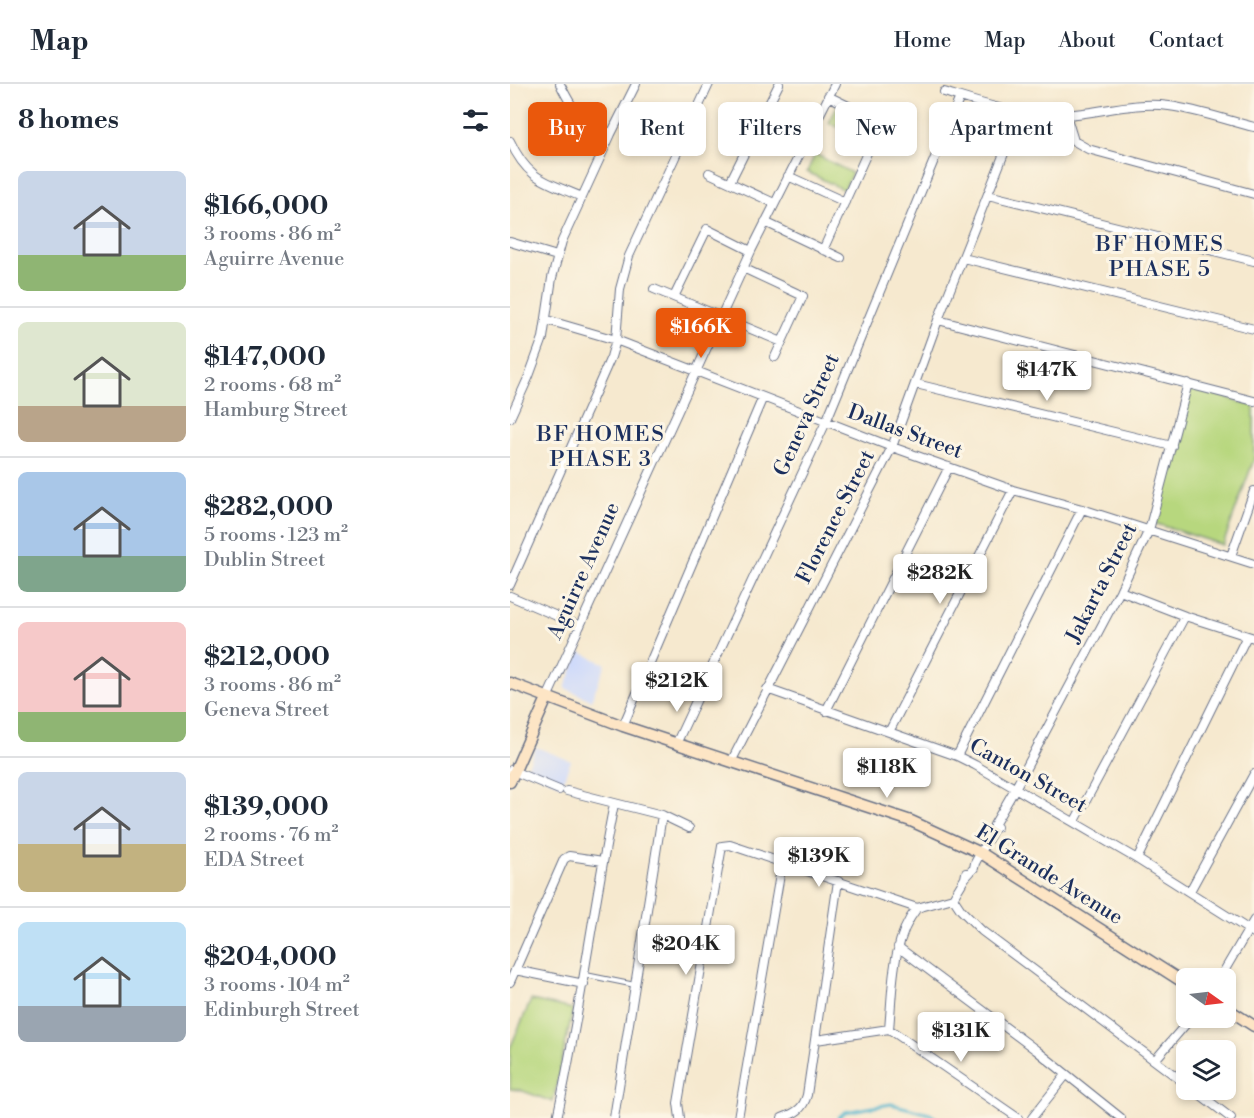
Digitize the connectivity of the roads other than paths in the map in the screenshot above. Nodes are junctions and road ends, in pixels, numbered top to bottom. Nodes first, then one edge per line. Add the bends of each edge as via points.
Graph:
1 (560, 84) edge
2 (636, 84) edge
3 (709, 84) edge
4 (778, 84) edge
5 (835, 84) edge
6 (944, 92) dead end
7 (828, 96) junction
8 (960, 97) junction
9 (769, 102) edge
10 (979, 102) edge
11 (823, 106) edge
12 (1074, 114) edge
13 (1254, 127) edge
14 (611, 134) junction
15 (510, 141) edge
16 (1074, 141) edge
17 (742, 156) edge
18 (798, 156) edge
19 (1003, 156) edge
20 (709, 173) dead end
21 (788, 176) junction
22 (729, 182) junction
23 (1254, 194) edge
24 (988, 195) junction
25 (582, 197) junction
26 (845, 202) junction
27 (774, 203) junction
28 (765, 222) junction
29 (510, 242) edge
30 (823, 250) junction
31 (751, 251) junction
32 (557, 256) junction
33 (841, 258) dead end
34 (963, 258) junction
35 (1254, 261) edge
36 (743, 268) junction
37 (654, 289) dead end
38 (674, 297) junction
39 (721, 317) junction
40 (548, 320) junction
41 (938, 320) junction
42 (1254, 329) edge
43 (616, 340) junction
44 (782, 342) junction
45 (775, 357) dead end
46 (696, 371) junction
47 (1188, 383) junction
48 (916, 384) junction
49 (763, 397) junction
50 (1254, 401) edge
51 (510, 418) edge
52 (826, 422) junction
53 (1172, 446) junction
54 (892, 447) junction
55 (949, 467) junction
56 (1013, 490) junction
57 (1254, 491) edge
58 (1082, 509) junction
59 (1149, 530) junction
60 (1231, 556) junction
61 (1254, 564) edge
62 (510, 585) edge
63 (1120, 591) junction
64 (510, 596) edge
65 (1185, 616) junction
66 (580, 626) junction
67 (1251, 637) edge
68 (510, 683) edge
69 (767, 689) junction
70 (548, 698) junction
71 (826, 711) junction
72 (623, 726) junction
73 (889, 732) junction
74 (676, 744) junction
75 (957, 756) junction
76 (731, 762) junction
77 (512, 770) edge
78 (1254, 774) edge
79 (510, 782) edge
80 (1016, 787) junction
81 (614, 804) junction
82 (662, 815) junction
83 (1075, 822) junction
84 (689, 828) dead end
85 (981, 853) junction
86 (1137, 859) junction
87 (603, 861) junction
88 (782, 863) junction
89 (838, 881) junction
90 (1190, 891) junction
91 (953, 898) junction
92 (917, 908) junction
93 (1254, 920) edge
94 (1251, 931) edge
95 (898, 947) junction
96 (1227, 968) edge
97 (516, 970) junction
98 (1176, 978) edge
99 (585, 980) junction
100 (510, 982) edge
101 (636, 985) junction
102 (1236, 1014) edge
103 (1254, 1026) edge
104 (1183, 1028) edge
105 (889, 1029) junction
106 (816, 1040) junction
107 (1155, 1060) junction
108 (1066, 1075) junction
109 (1176, 1076) edge
110 (1207, 1100) edge
111 (557, 1118) edge
112 (614, 1118) edge
113 (680, 1118) edge
114 (738, 1118) edge
115 (782, 1118) edge
116 (1018, 1118) edge
117 (1032, 1118) edge
118 (1119, 1118) edge
119 (1231, 1118) edge

1 - 14 street via 580,118
2 - 14 street
3 - 43 street via 629,256 620,289
4 - 9 street
5 - 7 street, Aguirre Avenue
6 - 8 street
7 - 11 street, Aguirre Avenue
7 - 26 street via 881,122
8 - 10 street
8 - 52 street, Geneva Street
12 - 13 street via 1134,105 1169,106
14 - 25 street
15 - 25 street via 526,169
16 - 23 street via 1088,149
17 - 22 street
18 - 21 street, Aguirre Avenue
19 - 24 street, Florence Street
20 - 22 street
21 - 26 street
21 - 27 street, Aguirre Avenue
22 - 27 street
24 - 34 street, Florence Street
24 - 35 street
25 - 32 street
26 - 30 street
27 - 28 street, Aguirre Avenue
28 - 30 street
28 - 31 street, Aguirre Avenue
29 - 32 street
30 - 33 street
31 - 36 street, Aguirre Avenue
31 - 38 street via 707,229
32 - 40 street
34 - 41 street, Florence Street
34 - 42 street
36 - 39 street, Aguirre Avenue
36 - 44 street via 803,296
37 - 38 street
38 - 39 street
39 - 44 street
39 - 46 street, Aguirre Avenue
40 - 43 street, Dallas Street
40 - 51 street
41 - 47 street
41 - 48 street, Florence Street
43 - 46 street, Dallas Street
43 - 62 street via 603,378
44 - 45 street
46 - 49 street, Dallas Street
46 - 66 street, Aguirre Avenue
47 - 50 street
47 - 53 street, Jakarta Street
48 - 53 street
48 - 54 street, Florence Street
49 - 52 street, Dallas Street
49 - 72 street
52 - 54 street, Dallas Street
52 - 74 street, Geneva Street
53 - 59 street, Jakarta Street
54 - 55 street, Dallas Street
54 - 69 street, Florence Street
55 - 56 street, Dallas Street
55 - 71 street
56 - 58 street, Dallas Street
56 - 73 street
57 - 60 street
58 - 59 street, Dallas Street
58 - 75 street
59 - 60 street, Dallas Street
59 - 63 street, Jakarta Street
60 - 61 street, Dallas Street
63 - 65 street
63 - 80 street, Jakarta Street
64 - 66 street
65 - 67 street
65 - 83 street
66 - 70 street, Aguirre Avenue
67 - 86 street
68 - 70 street, El Grande Avenue
69 - 71 street, Canton Street
69 - 76 street, Florence Street
70 - 72 street, El Grande Avenue
70 - 77 street, Aguirre Avenue
71 - 73 street, Canton Street
72 - 74 street, El Grande Avenue
73 - 75 street, Canton Street
74 - 76 street, El Grande Avenue
75 - 80 street, Canton Street
76 - 85 street, El Grande Avenue via 911,821
77 - 79 street, Aguirre Avenue
77 - 81 street
78 - 90 street
80 - 83 street, Canton Street
80 - 85 street, Jakarta Street
81 - 82 street
81 - 87 street
82 - 84 street
82 - 101 street
83 - 86 street, Canton Street
85 - 91 street, Jakarta Street
85 - 98 street, El Grande Avenue
86 - 90 street, Canton Street
87 - 97 street via 569,856 564,859
87 - 99 street
88 - 89 street
88 - 113 street via 724,844 720,850 678,1103
88 - 114 street
89 - 92 street
89 - 106 street
90 - 94 street, Canton Street
91 - 92 street
91 - 107 street via 982,931
92 - 95 street
93 - 94 street
94 - 96 street
95 - 105 street
95 - 108 street
97 - 99 street
97 - 100 street
99 - 101 lane
99 - 111 street
101 - 112 street
102 - 103 street
104 - 107 street
105 - 106 street
105 - 116 street
106 - 115 street via 805,1102 798,1112
107 - 109 street
108 - 117 street
108 - 118 street
110 - 119 street

